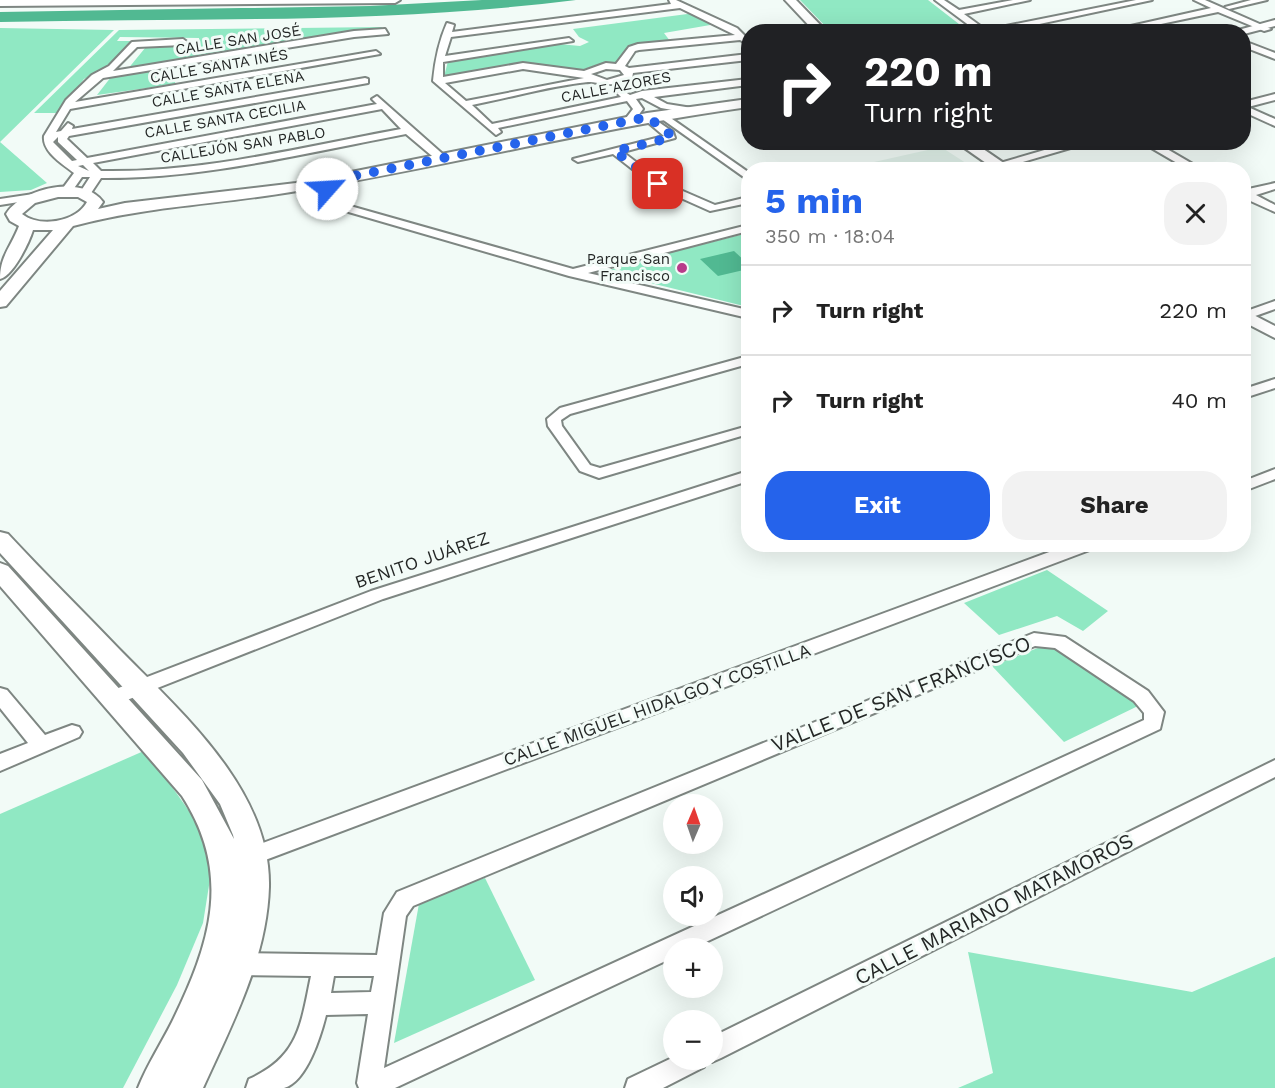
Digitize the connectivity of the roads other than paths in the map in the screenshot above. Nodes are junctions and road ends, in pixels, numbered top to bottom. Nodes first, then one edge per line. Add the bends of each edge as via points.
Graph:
1 (395, 0) edge
2 (671, 0) edge
3 (781, 0) edge
4 (790, 0) edge
5 (939, 0) edge
6 (1026, 0) edge
7 (1148, 0) edge
8 (1198, 0) edge
9 (1214, 0) edge
10 (1263, 0) edge
11 (0, 3) edge
12 (681, 5) junction
13 (1229, 7) junction
14 (1219, 9) junction
15 (958, 13) junction
16 (450, 24) dead end
17 (804, 24) edge
18 (814, 24) edge
19 (974, 24) edge
20 (1026, 24) edge
21 (1147, 24) edge
22 (1270, 26) edge
23 (1251, 29) edge
24 (1251, 32) edge
25 (445, 35) junction
26 (741, 39) edge
27 (569, 41) dead end
28 (741, 41) edge
29 (183, 42) dead end
30 (1251, 47) edge
31 (1275, 56) edge
32 (741, 58) edge
33 (439, 60) junction
34 (619, 67) junction
35 (101, 75) junction
36 (627, 75) junction
37 (371, 76) junction
38 (589, 77) junction
39 (438, 81) junction
40 (606, 82) junction
41 (741, 83) edge
42 (643, 95) junction
43 (1275, 97) edge
44 (629, 98) junction
45 (464, 104) junction
46 (741, 104) edge
47 (1251, 105) edge
48 (384, 106) junction
49 (689, 110) junction
50 (1251, 111) edge
51 (74, 113) junction
52 (655, 116) junction
53 (58, 121) junction
54 (628, 122) junction
55 (1275, 123) edge
56 (96, 127) junction
57 (409, 130) junction
58 (64, 134) junction
59 (49, 136) junction
60 (963, 150) edge
61 (973, 150) edge
62 (1058, 150) edge
63 (1161, 150) edge
64 (615, 151) junction
65 (442, 159) junction
66 (578, 159) dead end
67 (85, 160) junction
68 (984, 162) edge
69 (987, 162) edge
70 (1015, 162) edge
71 (1183, 162) edge
72 (72, 164) junction
73 (741, 172) edge
74 (81, 174) junction
75 (98, 174) junction
76 (329, 181) junction
77 (1275, 186) edge
78 (296, 188) junction
79 (66, 192) junction
80 (266, 192) junction
81 (1251, 192) edge
82 (40, 196) junction
83 (88, 196) junction
84 (1251, 197) edge
85 (195, 198) junction
86 (321, 201) junction
87 (0, 202) edge
88 (741, 203) edge
89 (1275, 209) edge
90 (14, 215) edge
91 (73, 220) junction
92 (741, 230) edge
93 (573, 273) junction
94 (0, 274) edge
95 (0, 302) edge
96 (1275, 305) edge
97 (1251, 311) edge
98 (741, 312) edge
99 (1251, 314) edge
100 (1251, 316) edge
101 (1275, 321) edge
102 (1275, 333) edge
103 (741, 362) edge
104 (1275, 383) edge
105 (1251, 392) edge
106 (741, 432) edge
107 (1275, 474) edge
108 (741, 478) edge
109 (1251, 483) edge
110 (0, 539) edge
111 (1068, 552) edge
112 (0, 571) edge
113 (140, 685) junction
114 (0, 694) edge
115 (114, 697) junction
116 (72, 732) dead end
117 (42, 746) junction
118 (0, 763) edge
119 (1275, 768) edge
120 (252, 856) junction
121 (225, 866) junction
122 (211, 963) junction
123 (239, 965) junction
124 (387, 966) junction
125 (324, 967) junction
126 (380, 1003) junction
127 (316, 1004) junction
128 (723, 1044) edge
129 (673, 1070) edge
130 (155, 1088) edge
131 (186, 1088) edge
132 (258, 1088) edge
133 (637, 1088) edge

1 - 11 street
2 - 12 street
3 - 17 street
4 - 18 street
5 - 15 street
6 - 15 street
7 - 20 street
8 - 14 street
9 - 13 street
10 - 13 street
12 - 25 street
12 - 26 street
13 - 22 street
14 - 21 street
14 - 22 street
15 - 19 street
16 - 25 street
22 - 23 street
22 - 24 street
25 - 33 street
27 - 33 street
28 - 34 street via 638,47
29 - 35 street via 135,44
30 - 31 street
32 - 36 street
33 - 39 street
34 - 36 street
34 - 38 street via 600,67
35 - 37 street, CALLE SAN JOSÉ via 386,30
35 - 51 street via 82,88
36 - 40 street
36 - 42 street
37 - 48 street
37 - 51 street, CALLE SANTA INÉS
37 - 56 street, CALLE SANTA ELENA
38 - 39 street via 524,66
38 - 40 street
38 - 45 street
39 - 45 street
40 - 44 street
41 - 42 street, CALLE AZORES
42 - 44 street, CALLE AZORES
42 - 49 street via 664,106
43 - 47 street
44 - 45 street, CALLE AZORES via 493,129
44 - 54 street via 638,109
46 - 49 street
48 - 57 street
48 - 67 street, CALLE SANTA CECILIA
49 - 52 street
50 - 55 street
51 - 53 street
51 - 53 street
51 - 56 street
51 - 58 street
52 - 54 street
52 - 64 street via 670,138
52 - 73 street
53 - 59 street
54 - 65 street
56 - 58 street, CALLE SANTA ELENA
57 - 65 street
57 - 75 street, CALLEJÓN SAN PABLO via 205,169 143,175
58 - 59 street, CALLE SANTA ELENA
58 - 67 street via 64,142
59 - 72 street via 51,148
60 - 68 street
61 - 69 street
62 - 70 street
63 - 71 street
64 - 66 street
64 - 88 street via 658,184 713,214
65 - 76 street
67 - 72 street, CALLE SANTA CECILIA
67 - 75 street
72 - 74 street
74 - 75 street, CALLEJÓN SAN PABLO
74 - 79 street
75 - 83 street
76 - 78 street
76 - 86 street
77 - 81 street
78 - 80 street
78 - 86 street
79 - 82 street
79 - 83 street
80 - 85 street
80 - 86 street
82 - 87 street
82 - 90 street via 22,204
83 - 85 street via 120,202
83 - 91 street via 95,202 93,208
84 - 89 street
85 - 91 street
86 - 93 street
90 - 91 street via 54,225
90 - 94 street via 21,243
91 - 95 street
92 - 93 street
93 - 98 street
96 - 97 street
99 - 101 street
100 - 102 street
103 - 106 street via 565,411 554,419 585,468 599,473
104 - 105 street
107 - 109 street
108 - 113 street, BENITO JUÁREZ via 377,595
110 - 113 street
111 - 120 street, CALLE MIGUEL HIDALGO Y COSTILLA
112 - 115 street
113 - 115 street, BENITO JUÁREZ
113 - 120 street via 225,789 243,823
114 - 117 street
115 - 121 street via 192,788 212,819
116 - 117 street
117 - 118 street
119 - 128 street, CALLE MARIANO MATAMOROS
120 - 121 street, CALLE MIGUEL HIDALGO Y COSTILLA
120 - 123 street via 249,922
121 - 122 street via 224,912
122 - 123 street
122 - 130 street
123 - 125 street
123 - 131 street
124 - 125 street
124 - 126 street, VALLE DE SAN FRANCISCO
124 - 126 street, VALLE DE SAN FRANCISCO via 395,913 405,899 1028,640 1059,642 1142,696 1154,712 1153,724 1148,728 372,1086 369,1081
125 - 127 street
126 - 127 street
127 - 132 street via 297,1061 282,1076
129 - 133 street

